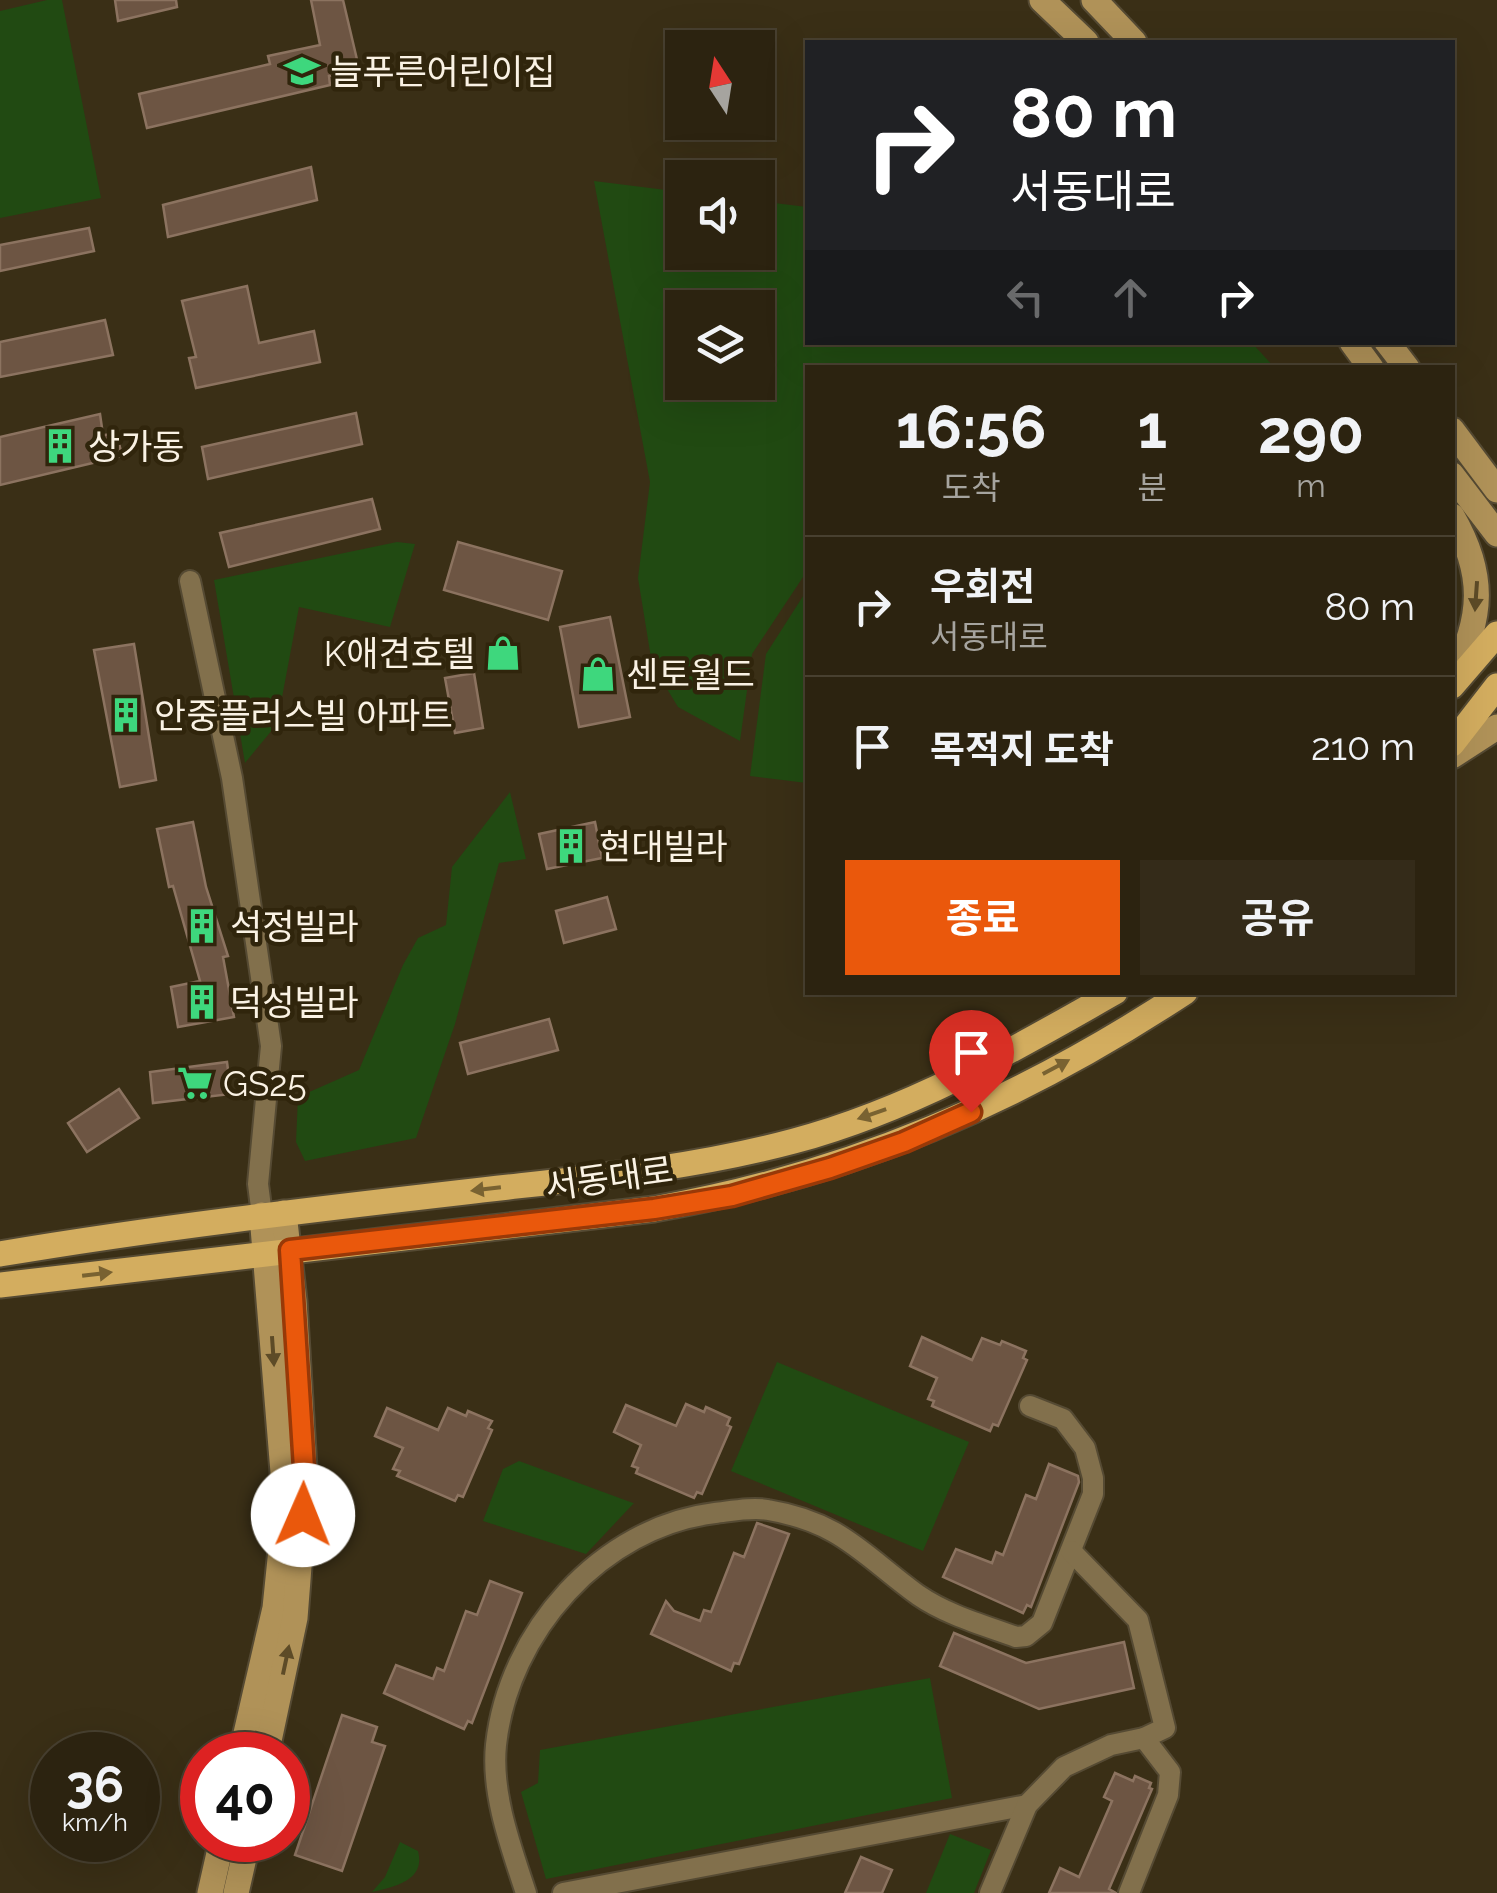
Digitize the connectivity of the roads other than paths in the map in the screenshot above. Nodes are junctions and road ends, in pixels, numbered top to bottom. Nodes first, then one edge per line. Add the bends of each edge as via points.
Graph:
1 (1042, 0) edge
2 (1094, 0) edge
3 (1084, 40) edge
4 (1132, 40) edge
5 (1389, 345) edge
6 (1405, 365) edge
7 (1455, 433) edge
8 (1455, 435) edge
9 (1497, 461) edge
10 (1455, 479) edge
11 (1497, 490) edge
12 (1455, 521) edge
13 (1497, 534) edge
14 (190, 581) dead end
15 (1497, 634) edge
16 (1455, 668) edge
17 (1455, 683) edge
18 (1497, 686) edge
19 (1497, 727) edge
20 (1455, 740) edge
21 (1455, 754) edge
22 (1111, 995) edge
23 (1181, 995) edge
24 (273, 1214) junction
25 (278, 1252) junction
26 (0, 1254) edge
27 (0, 1285) edge
28 (1030, 1406) dead end
29 (1071, 1551) junction
30 (246, 1732) edge
31 (271, 1732) edge
32 (1144, 1738) junction
33 (1028, 1806) junction
34 (223, 1862) edge
35 (237, 1862) edge
36 (225, 1887) edge
37 (526, 1893) edge
38 (563, 1893) edge
39 (990, 1893) edge
40 (1128, 1893) edge

1 - 3 street
2 - 4 street
5 - 6 street
7 - 9 street
8 - 11 street
10 - 13 street
12 -> 16 street via 1470,547 1478,586 1474,619
14 - 24 street via 232,778 270,1046 258,1184
15 - 17 main road
18 - 20 main road
19 - 21 street
22 -> 24 main road, 서동대로 via 917,1099 796,1141 694,1164
25 -> 23 main road, 서동대로 via 732,1196 904,1142 1119,1034
24 - 25 street
24 - 26 main road, 서동대로
27 -> 25 main road, 서동대로
25 -> 30 street via 283,1530 274,1608
31 -> 25 street via 295,1618 304,1468
28 - 29 street via 1062,1419 1085,1448 1094,1494
29 - 32 street via 1138,1620 1164,1728
29 - 37 street via 1042,1624 1016,1637 918,1595 835,1530 765,1509 676,1521 626,1542 588,1570 536,1632 500,1712 498,1786
32 - 33 street via 1112,1744 1064,1767
32 - 40 street via 1170,1772 1168,1795
33 - 38 street
33 - 39 street
34 - 36 street
35 - 36 street

